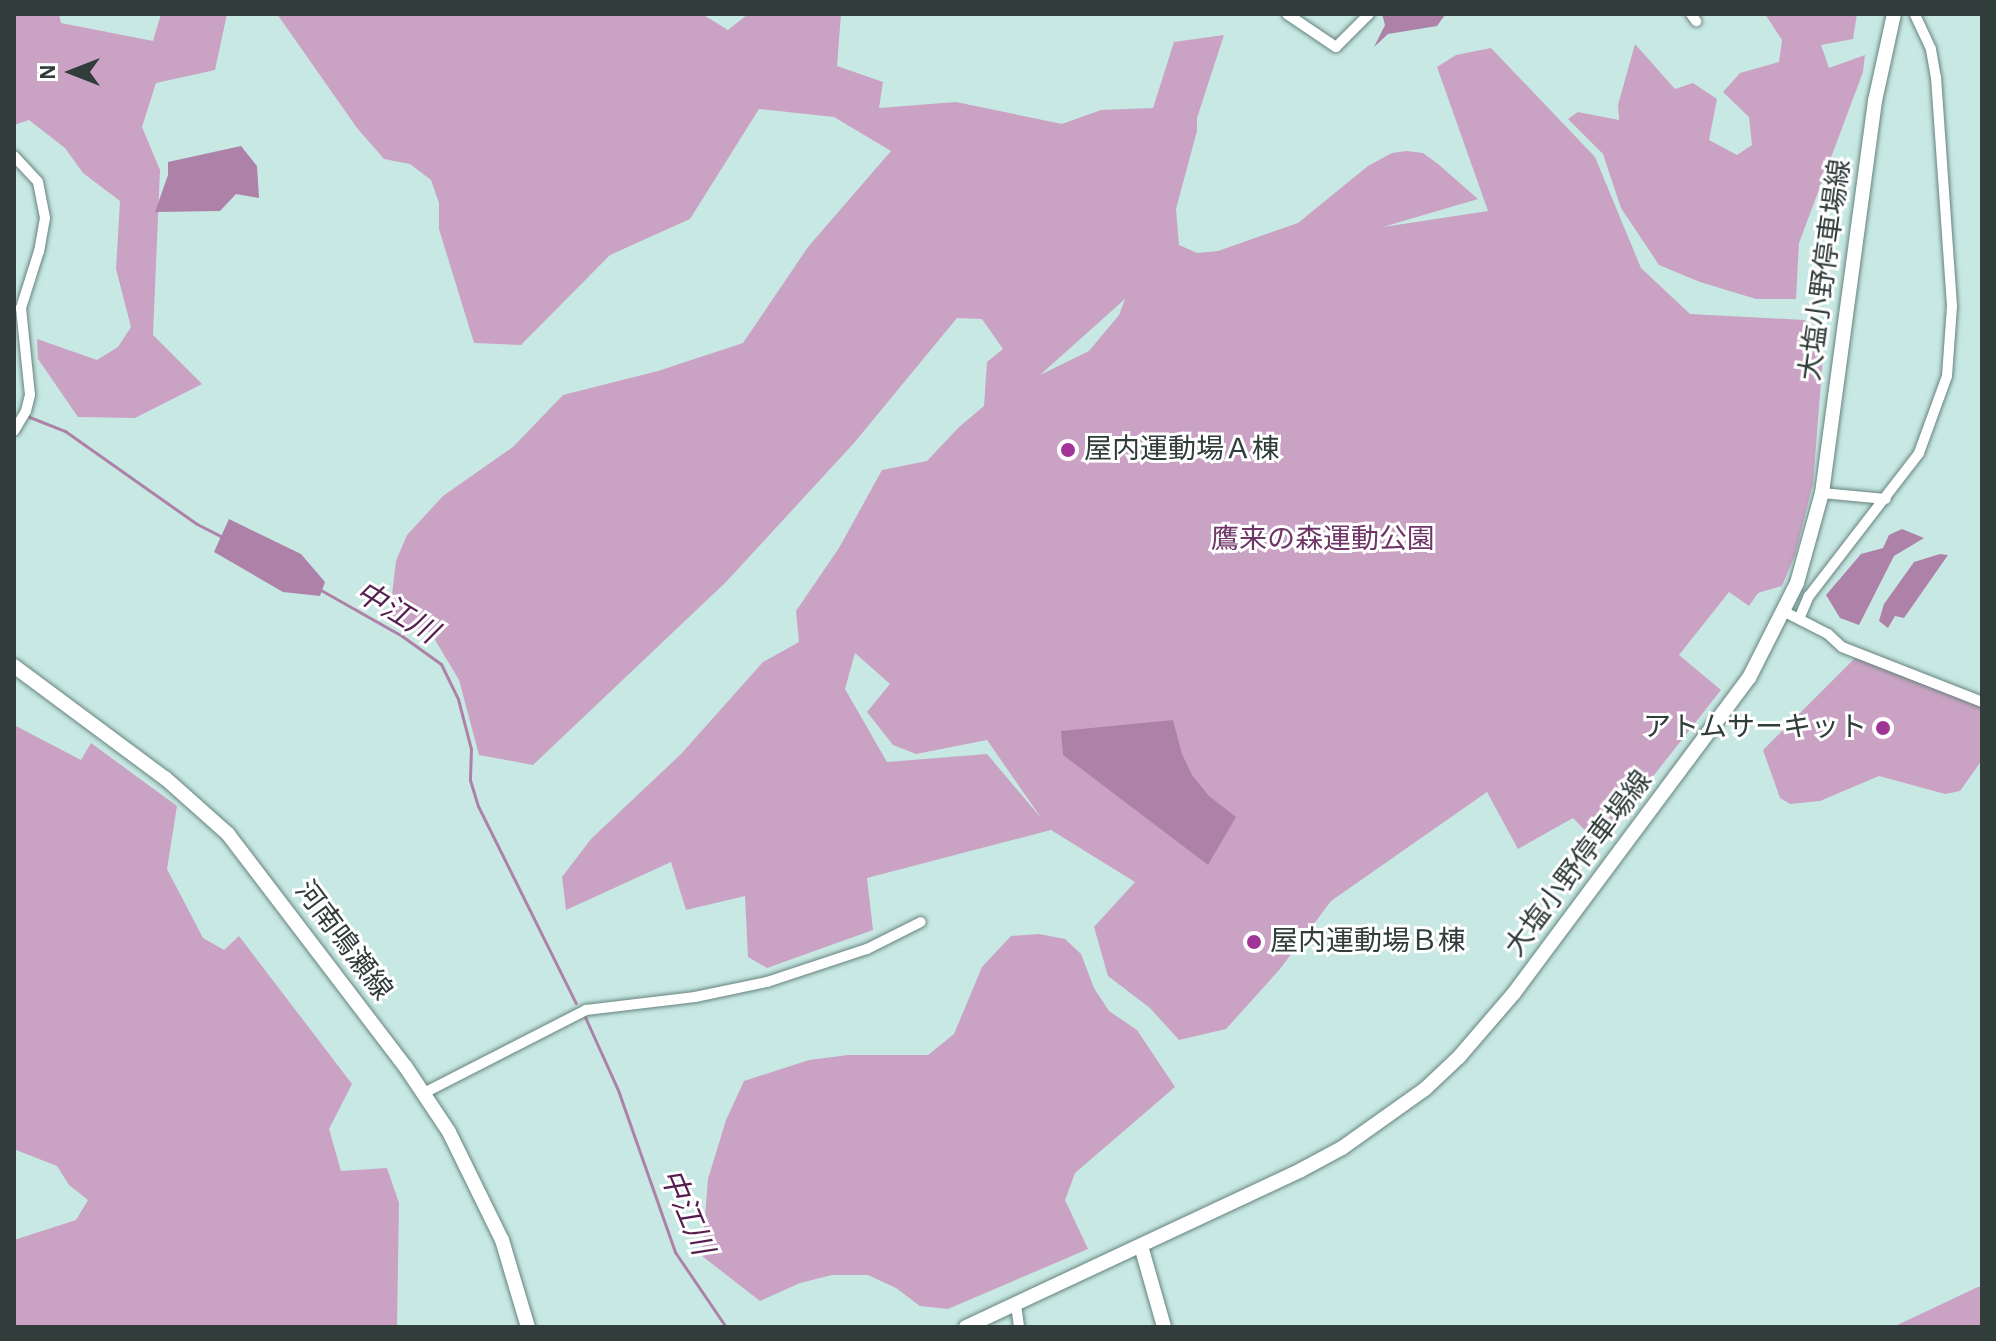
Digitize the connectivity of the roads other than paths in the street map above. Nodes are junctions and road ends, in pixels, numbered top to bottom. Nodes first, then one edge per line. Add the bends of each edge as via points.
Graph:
1 (1287, 14) edge
2 (1369, 14) edge
3 (1894, 14) edge
4 (1915, 14) edge
5 (14, 156) edge
6 (14, 431) edge
7 (1822, 493) junction
8 (1886, 499) junction
9 (1785, 612) junction
10 (1799, 619) junction
11 (14, 666) edge
12 (1982, 702) edge
13 (921, 922) dead end
14 (424, 1093) junction
15 (1141, 1246) junction
16 (1016, 1305) junction
17 (528, 1327) edge
18 (966, 1327) edge
19 (1019, 1327) edge
20 (1164, 1327) edge

1 - 2 street via 1336,47
3 - 7 main road, 大塩小野停車場線 via 1875,101
4 - 8 street via 1931,49 1936,78 1952,341 1935,417 1919,453
5 - 6 street via 38,182 45,218 21,308 30,379 24,415
7 - 8 street
7 - 9 main road, 大塩小野停車場線
8 - 10 street via 1809,596
9 - 10 street
9 - 15 main road, 大塩小野停車場線 via 1749,678 1514,993 1459,1057 1414,1098 1342,1148
10 - 12 street via 1842,647
11 - 14 main road, 河南鳴瀬線 via 212,817
13 - 14 street via 867,949 767,982 586,1010
14 - 17 main road, 河南鳴瀬線 via 483,1198 515,1276
15 - 16 main road, 大塩小野停車場線
15 - 20 main road
16 - 18 main road, 大塩小野停車場線
16 - 19 street

